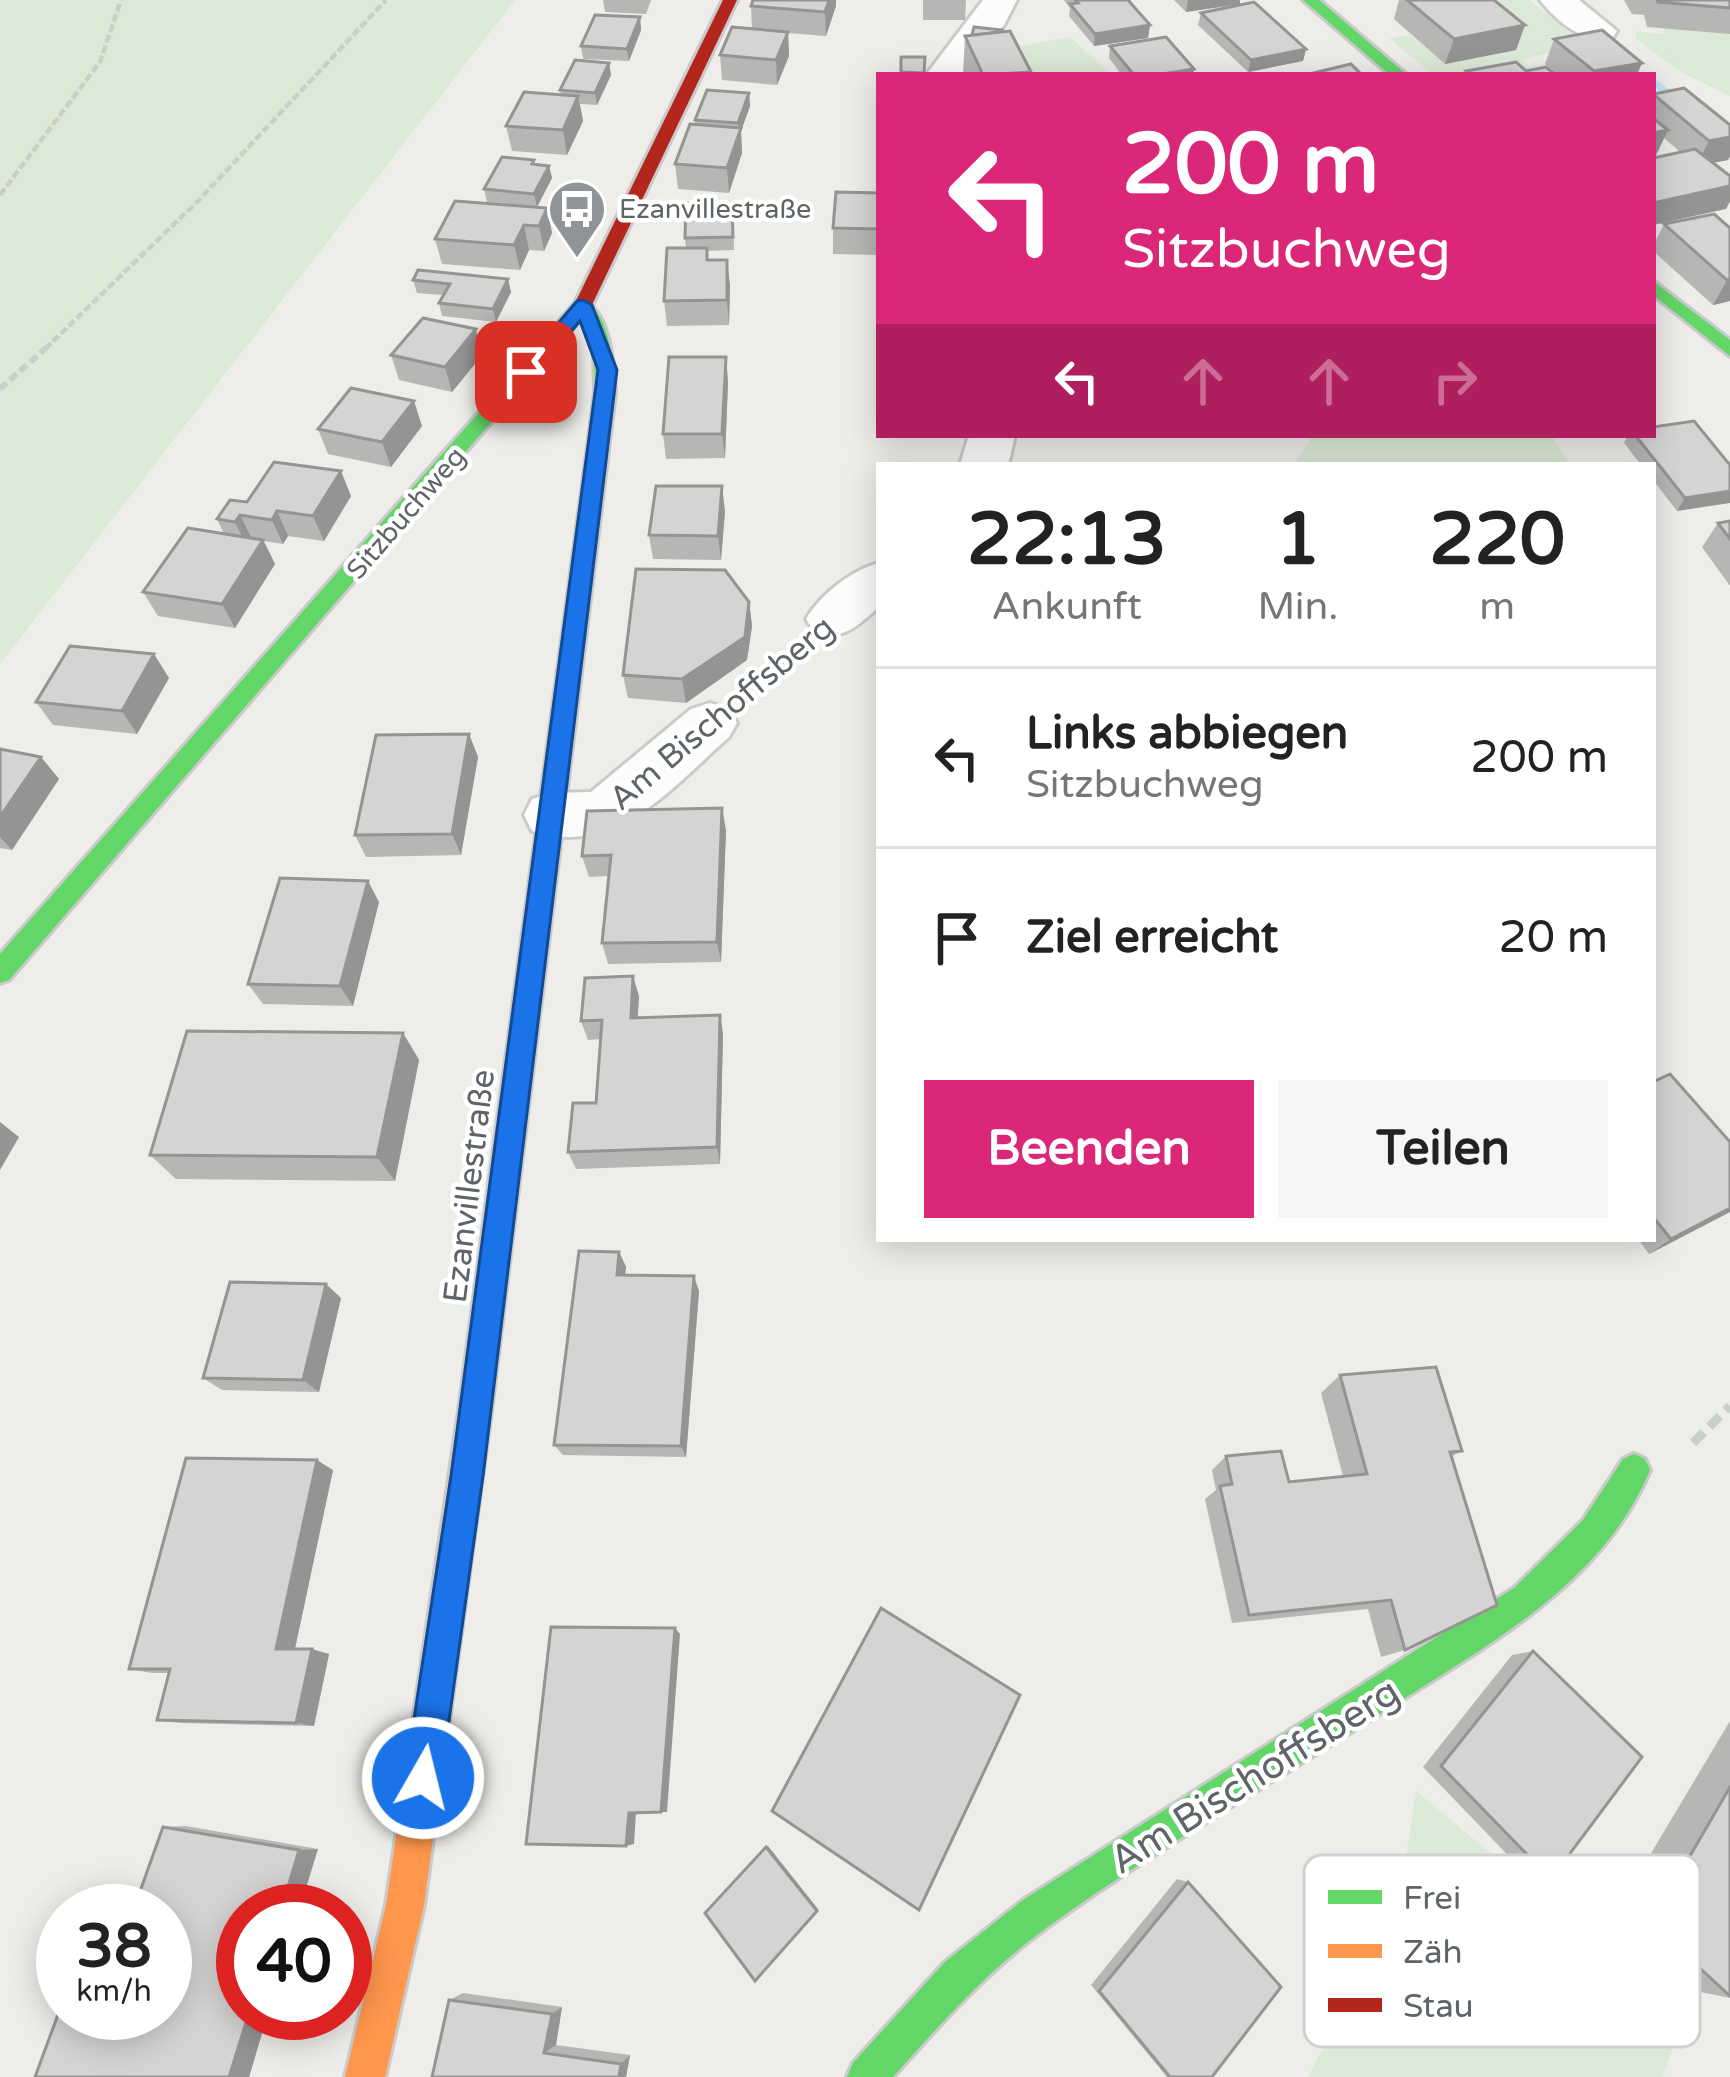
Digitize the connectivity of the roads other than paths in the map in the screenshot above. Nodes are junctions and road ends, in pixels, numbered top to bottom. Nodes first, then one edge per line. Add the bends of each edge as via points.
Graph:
1 (730, 0) edge
2 (1000, 0) edge
3 (1310, 0) edge
4 (1557, 0) edge
5 (1599, 31) edge
6 (947, 72) edge
7 (1395, 72) edge
8 (1656, 288) edge
9 (583, 305) junction
10 (1730, 350) edge
11 (876, 582) edge
12 (832, 619) road end
13 (710, 722) road end
14 (552, 815) junction
15 (0, 972) edge
16 (1634, 1470) dead end
17 (365, 2077) edge
18 (867, 2077) edge

1 - 9 street, Sitzbuchweg
2 - 6 street
3 - 7 street
4 - 5 street
8 - 10 street
9 - 14 street, Ezanvillestraße via 608,370
9 - 15 street, Sitzbuchweg
11 - 12 street, Am Bischoffsberg
13 - 14 street, Am Bischoffsberg via 608,809
14 - 17 street, Ezanvillestraße via 405,1905
16 - 18 street, Am Bischoffsberg via 1606,1521 1543,1588 1036,1912 958,1975

